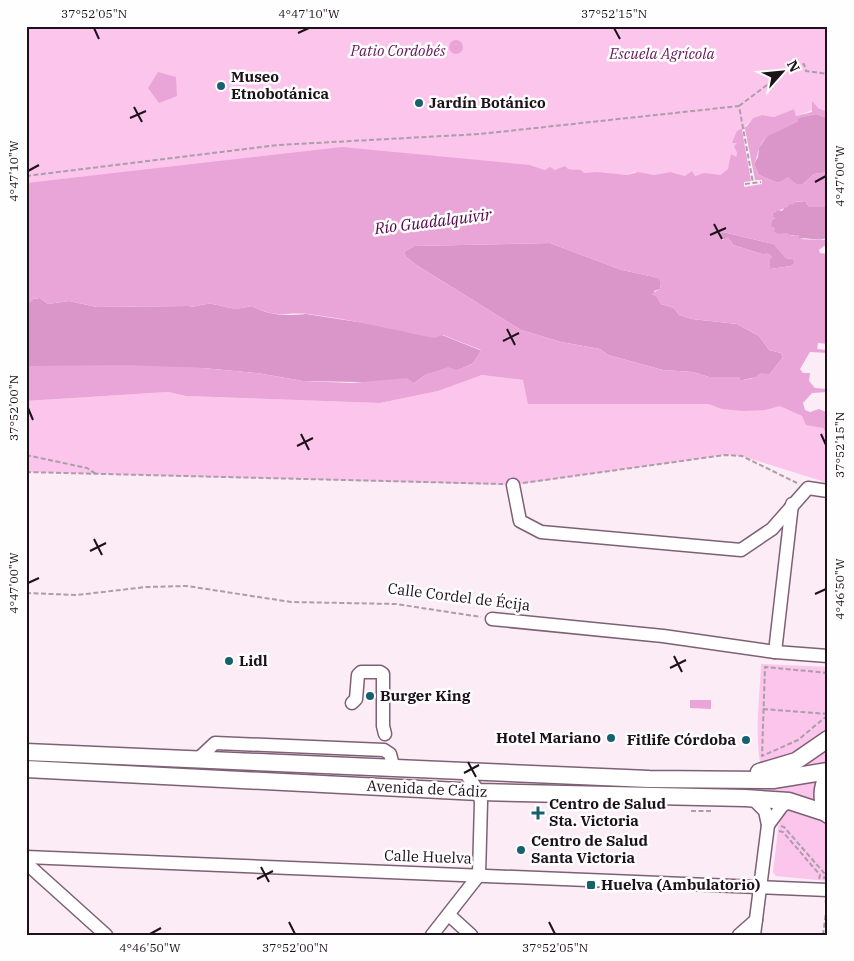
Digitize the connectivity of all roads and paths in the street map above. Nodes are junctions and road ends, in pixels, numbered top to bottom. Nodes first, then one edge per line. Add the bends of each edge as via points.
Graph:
1 (795, 66) dead end
2 (791, 67) dead end
3 (828, 74) edge
4 (739, 106) junction
5 (26, 176) edge
6 (761, 182) dead end
7 (753, 183) junction
8 (745, 184) dead end
9 (26, 455) edge
10 (26, 472) edge
11 (96, 474) junction
12 (513, 485) junction
13 (808, 488) junction
14 (828, 491) edge
15 (792, 504) junction
16 (26, 593) edge
17 (492, 619) joint
18 (774, 652) junction
19 (828, 656) edge
20 (828, 672) edge
21 (352, 702) dead end
22 (763, 709) junction
23 (828, 715) edge
24 (385, 734) dead end
25 (828, 739) edge
26 (289, 746) junction
27 (26, 752) edge
28 (198, 759) junction
29 (308, 764) junction
30 (26, 769) edge
31 (394, 769) junction
32 (464, 771) junction
33 (828, 771) edge
34 (828, 775) edge
35 (688, 780) junction
36 (478, 792) junction
37 (752, 798) junction
38 (789, 801) junction
39 (827, 814) edge
40 (767, 827) junction
41 (26, 857) edge
42 (26, 863) edge
43 (479, 875) junction
44 (760, 887) junction
45 (823, 891) edge
46 (449, 915) junction
47 (756, 920) junction
48 (824, 930) junction
49 (828, 930) edge
50 (106, 935) edge
51 (432, 935) edge
52 (471, 935) edge
53 (739, 935) edge
54 (754, 935) edge
55 (823, 935) edge

1 - 3 path via 804,64 806,70
2 - 4 path
4 - 5 path via 480,134 278,145
4 - 7 path
6 - 7 path
7 - 8 path
9 - 11 path via 87,468
10 - 11 path
11 - 12 path
12 - 13 path via 725,455 742,456
12 - 15 street via 520,521 541,532 741,550 772,528
13 - 14 street
13 - 15 street
15 - 18 street
16 - 17 path, Calle Cordel de Écija via 77,595 187,586 291,602 396,604
17 - 18 street, Calle Cordel de Écija via 663,636
18 - 19 street, Calle Cordel de Écija
20 - 22 path via 764,668
21 - 24 street via 356,699 361,672 383,674
22 - 23 path
22 - 23 path via 762,756 798,740
25 - 35 main road via 809,754 783,767
26 - 28 street via 215,743
26 - 29 street
26 - 31 street via 384,750 390,754
27 - 28 main road, Avenida de Cádiz
28 - 29 main road, Avenida de Cádiz
29 - 31 main road, Avenida de Cádiz
30 - 36 main road, Avenida de Cádiz
31 - 32 main road, Avenida de Cádiz
32 - 35 main road, Avenida de Cádiz
32 - 36 street
33 - 35 main road, Avenida de Cádiz via 773,780
34 - 39 main road via 822,792
36 - 37 main road, Avenida de Cádiz
36 - 43 street via 481,802
37 - 38 main road, Avenida de Cádiz
37 - 40 street via 765,811
38 - 39 main road, Avenida de Cádiz
38 - 40 street
40 - 44 street
40 - 45 path via 783,832 820,875
40 - 45 path via 784,827 825,874
41 - 43 street, Calle Huelva
42 - 50 street
43 - 44 street, Calle Huelva
43 - 46 street
44 - 45 street, Calle Huelva
44 - 47 street
45 - 48 path via 827,905
46 - 51 street
46 - 52 street
47 - 53 street
47 - 54 street
48 - 49 path
48 - 55 path

